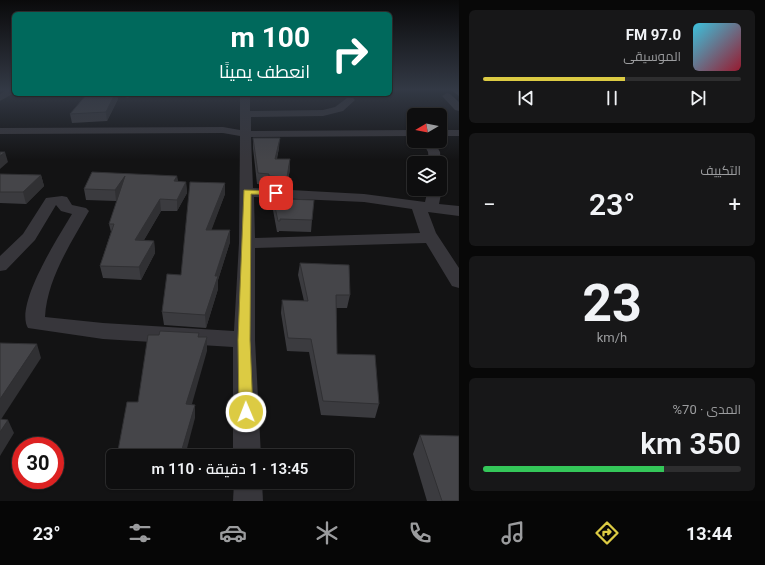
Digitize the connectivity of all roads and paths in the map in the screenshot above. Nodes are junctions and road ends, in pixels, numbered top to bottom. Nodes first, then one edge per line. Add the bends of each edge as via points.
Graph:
1 (293, 113) edge
2 (245, 114) joint
3 (0, 131) edge
4 (447, 133) edge
5 (459, 133) edge
6 (245, 134) junction
7 (407, 134) edge
8 (247, 192) junction
9 (431, 196) edge
10 (425, 207) junction
11 (459, 211) edge
12 (431, 238) junction
13 (247, 243) junction
14 (0, 266) edge
15 (459, 282) edge
16 (244, 340) junction
17 (247, 449) edge
18 (248, 489) edge
19 (248, 501) edge

1 - 2 street
2 - 6 street
3 - 6 street via 223,130
4 - 5 street
6 - 7 street
6 - 8 street
8 - 10 street via 364,198
8 - 13 street
9 - 10 street
10 - 11 street
10 - 12 street
12 - 13 street
12 - 15 street
13 - 16 street
14 - 16 street via 29,237 51,201 62,200 66,208 81,211 46,278 35,313 35,323 103,331
16 - 17 street
18 - 19 street

